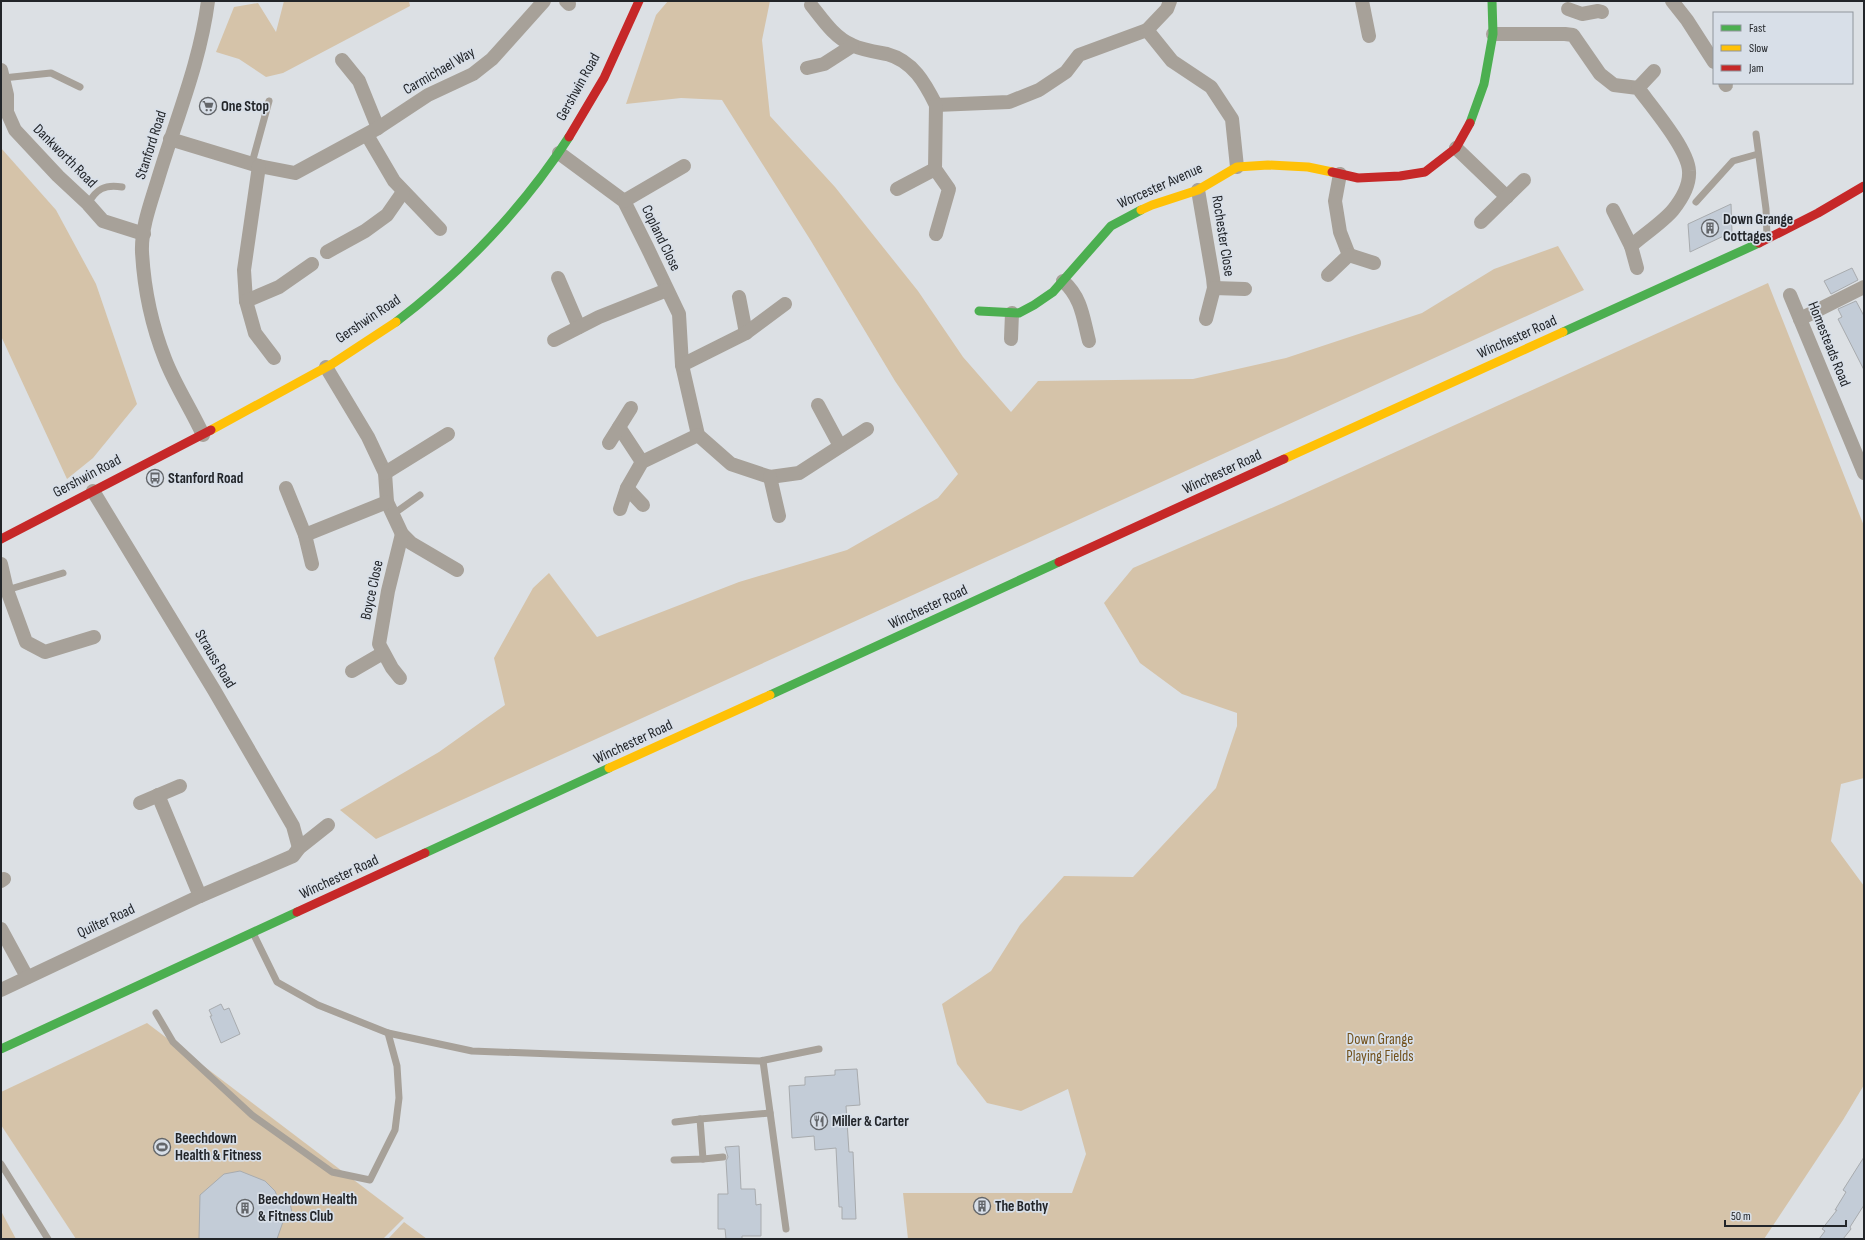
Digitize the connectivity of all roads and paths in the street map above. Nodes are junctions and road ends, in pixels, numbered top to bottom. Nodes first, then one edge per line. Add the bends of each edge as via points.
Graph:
1 (208, 1) edge
2 (544, 1) edge
3 (639, 1) edge
4 (1170, 1) edge
5 (1362, 1) edge
6 (1492, 1) edge
7 (1672, 1) edge
8 (811, 5) dead end
9 (1568, 9) dead end
10 (1602, 12) dead end
11 (1582, 14) junction
12 (1147, 30) junction
13 (1493, 34) junction
14 (1573, 35) junction
15 (1369, 36) dead end
16 (852, 46) junction
17 (342, 60) dead end
18 (1713, 60) edge
19 (807, 68) dead end
20 (1654, 71) dead end
21 (2, 74) edge
22 (80, 87) dead end
23 (1638, 88) junction
24 (4, 95) edge
25 (269, 101) dead end
26 (936, 105) junction
27 (373, 131) junction
28 (1756, 134) dead end
29 (170, 139) junction
30 (1456, 148) junction
31 (559, 153) junction
32 (1758, 154) junction
33 (256, 164) junction
34 (684, 166) dead end
35 (1237, 167) junction
36 (935, 169) junction
37 (1340, 174) junction
38 (1524, 180) dead end
39 (1864, 186) edge
40 (122, 187) dead end
41 (897, 189) dead end
42 (1198, 190) junction
43 (403, 192) junction
44 (1507, 197) junction
45 (624, 201) junction
46 (1696, 202) dead end
47 (88, 204) junction
48 (1613, 210) dead end
49 (1481, 222) dead end
50 (440, 229) dead end
51 (144, 234) junction
52 (936, 234) dead end
53 (1768, 239) junction
54 (1631, 246) junction
55 (327, 252) dead end
56 (1349, 255) junction
57 (1374, 263) dead end
58 (312, 264) dead end
59 (1638, 268) dead end
60 (1328, 275) dead end
61 (558, 278) dead end
62 (1063, 281) junction
63 (1864, 287) edge
64 (1214, 288) junction
65 (1245, 289) dead end
66 (667, 290) junction
67 (1790, 295) dead end
68 (739, 297) dead end
69 (246, 301) junction
70 (785, 304) dead end
71 (979, 311) dead end
72 (1012, 313) junction
73 (1206, 319) dead end
74 (1800, 319) junction
75 (579, 327) junction
76 (746, 333) junction
77 (1011, 339) dead end
78 (554, 340) dead end
79 (1089, 341) dead end
80 (274, 358) dead end
81 (682, 365) junction
82 (326, 367) junction
83 (818, 405) dead end
84 (632, 408) dead end
85 (619, 427) junction
86 (867, 429) dead end
87 (448, 434) dead end
88 (203, 435) junction
89 (698, 435) junction
90 (609, 443) dead end
91 (840, 446) junction
92 (642, 462) junction
93 (385, 473) junction
94 (1864, 473) edge
95 (770, 477) junction
96 (286, 488) dead end
97 (627, 488) junction
98 (93, 491) junction
99 (420, 495) dead end
100 (386, 502) junction
101 (643, 505) dead end
102 (620, 509) dead end
103 (392, 516) junction
104 (779, 516) dead end
105 (402, 534) junction
106 (305, 535) junction
107 (1, 539) edge
108 (1, 564) edge
109 (312, 564) dead end
110 (456, 570) dead end
111 (63, 572) dead end
112 (7, 590) junction
113 (94, 637) dead end
114 (383, 653) junction
115 (352, 671) dead end
116 (400, 678) dead end
117 (180, 786) dead end
118 (158, 795) junction
119 (140, 802) dead end
120 (328, 825) dead end
121 (299, 848) junction
122 (200, 896) junction
123 (1, 929) edge
124 (253, 932) junction
125 (28, 977) junction
126 (1, 990) edge
127 (156, 1013) dead end
128 (388, 1033) junction
129 (1, 1049) edge
130 (819, 1049) dead end
131 (763, 1061) junction
132 (770, 1113) junction
133 (700, 1119) junction
134 (674, 1122) dead end
135 (723, 1157) dead end
136 (703, 1159) junction
137 (674, 1160) dead end
138 (1, 1164) edge
139 (786, 1229) dead end
140 (48, 1239) edge

1 - 29 street, Stanford Road via 198,59
2 - 27 street, Carmichael Way via 492,59 473,74 428,95
3 - 31 main road, Gershwin Road via 591,104
4 - 12 street
5 - 15 street
6 - 13 main road, Worcester Avenue
7 - 18 street
8 - 16 street via 836,35
9 - 11 street
10 - 11 street
11 - 14 street
12 - 26 street via 1079,55 1066,72 1039,90 1009,102
12 - 35 street via 1172,61 1211,87 1232,119
13 - 14 street
13 - 30 main road, Worcester Avenue via 1482,91 1472,120
14 - 23 street via 1600,74 1614,85
16 - 19 street via 824,64
16 - 26 street via 893,56 913,67
17 - 27 street via 359,81
20 - 23 street
21 - 22 lane via 51,73
21 - 24 street, Dankworth Road
23 - 54 street via 1684,154 1689,171 1686,189 1672,211
24 - 47 street, Dankworth Road via 7,112 15,130
25 - 33 lane
26 - 36 street
27 - 33 street, Carmichael Way via 295,173
27 - 43 street via 394,181
28 - 32 lane
29 - 33 street, Carmichael Way
29 - 51 street, Stanford Road
30 - 37 main road, Worcester Avenue via 1425,172 1358,178
30 - 44 street
31 - 45 street, Copland Close
31 - 82 main road, Gershwin Road via 524,200 474,254 419,304
32 - 46 lane via 1733,161
32 - 53 lane
33 - 69 street via 244,270
34 - 45 street, Copland Close
35 - 37 main road, Worcester Avenue via 1308,167
35 - 42 main road, Worcester Avenue
36 - 41 street
36 - 52 street via 949,190
37 - 56 street via 1335,201 1340,232
38 - 44 street
39 - 53 main road, Winchester Road
40 - 47 lane via 111,185 97,191
42 - 62 main road, Worcester Avenue via 1152,205 1111,226
42 - 64 street, Rochester Close
43 - 50 street via 424,210
43 - 55 street via 387,215 365,231
44 - 49 street
45 - 66 street, Copland Close
47 - 51 street, Dankworth Road via 103,221
48 - 54 street
51 - 88 street, Stanford Road via 142,251 153,321 165,359
53 - 124 main road, Winchester Road
54 - 59 street
56 - 57 street
56 - 60 street
58 - 69 street via 279,287
61 - 75 street
62 - 72 main road, Worcester Avenue via 1053,292 1034,305 1020,313
62 - 79 street via 1073,290 1079,301
63 - 74 street
64 - 65 street, Rochester Close
64 - 73 street, Rochester Close
66 - 75 street, Copland Close
66 - 81 street, Copland Close via 679,314
67 - 74 street, Homesteads Road
68 - 76 street
69 - 80 street via 255,333
70 - 76 street
71 - 72 main road, Worcester Avenue
72 - 77 street
74 - 94 street, Homesteads Road
75 - 78 street, Copland Close
76 - 81 street
81 - 89 street, Copland Close
82 - 88 main road, Gershwin Road via 287,391
82 - 93 street via 368,437
83 - 91 street
84 - 85 street
85 - 90 street
85 - 92 street
86 - 91 street
87 - 93 street
88 - 98 main road, Gershwin Road
89 - 92 street
89 - 95 street via 732,464
91 - 95 street via 799,474
92 - 97 street
93 - 100 street
95 - 104 street
96 - 106 street
97 - 101 street
97 - 102 street
98 - 107 main road, Gershwin Road
98 - 121 street, Strauss Road via 293,826
99 - 103 lane
100 - 103 street
100 - 106 street
103 - 105 street
105 - 110 street via 411,543
105 - 114 street, Boyce Close via 388,591 379,644
106 - 109 street
108 - 112 street
111 - 112 lane
112 - 113 street via 26,642 45,652
114 - 115 street
114 - 116 street, Boyce Close
117 - 118 street
118 - 119 street
118 - 122 street
120 - 121 street, Quilter Road
121 - 122 street, Quilter Road via 293,856
122 - 125 street, Quilter Road
123 - 125 street
124 - 128 lane via 277,982 318,1005
124 - 129 main road, Winchester Road
125 - 126 street, Quilter Road
127 - 128 lane via 173,1042 252,1115 332,1172 370,1180 395,1130 399,1098 397,1066
128 - 131 lane via 472,1050
130 - 131 lane
131 - 132 lane
132 - 133 lane
132 - 139 lane
133 - 134 lane
133 - 136 lane
135 - 136 lane
136 - 137 lane
138 - 140 lane

